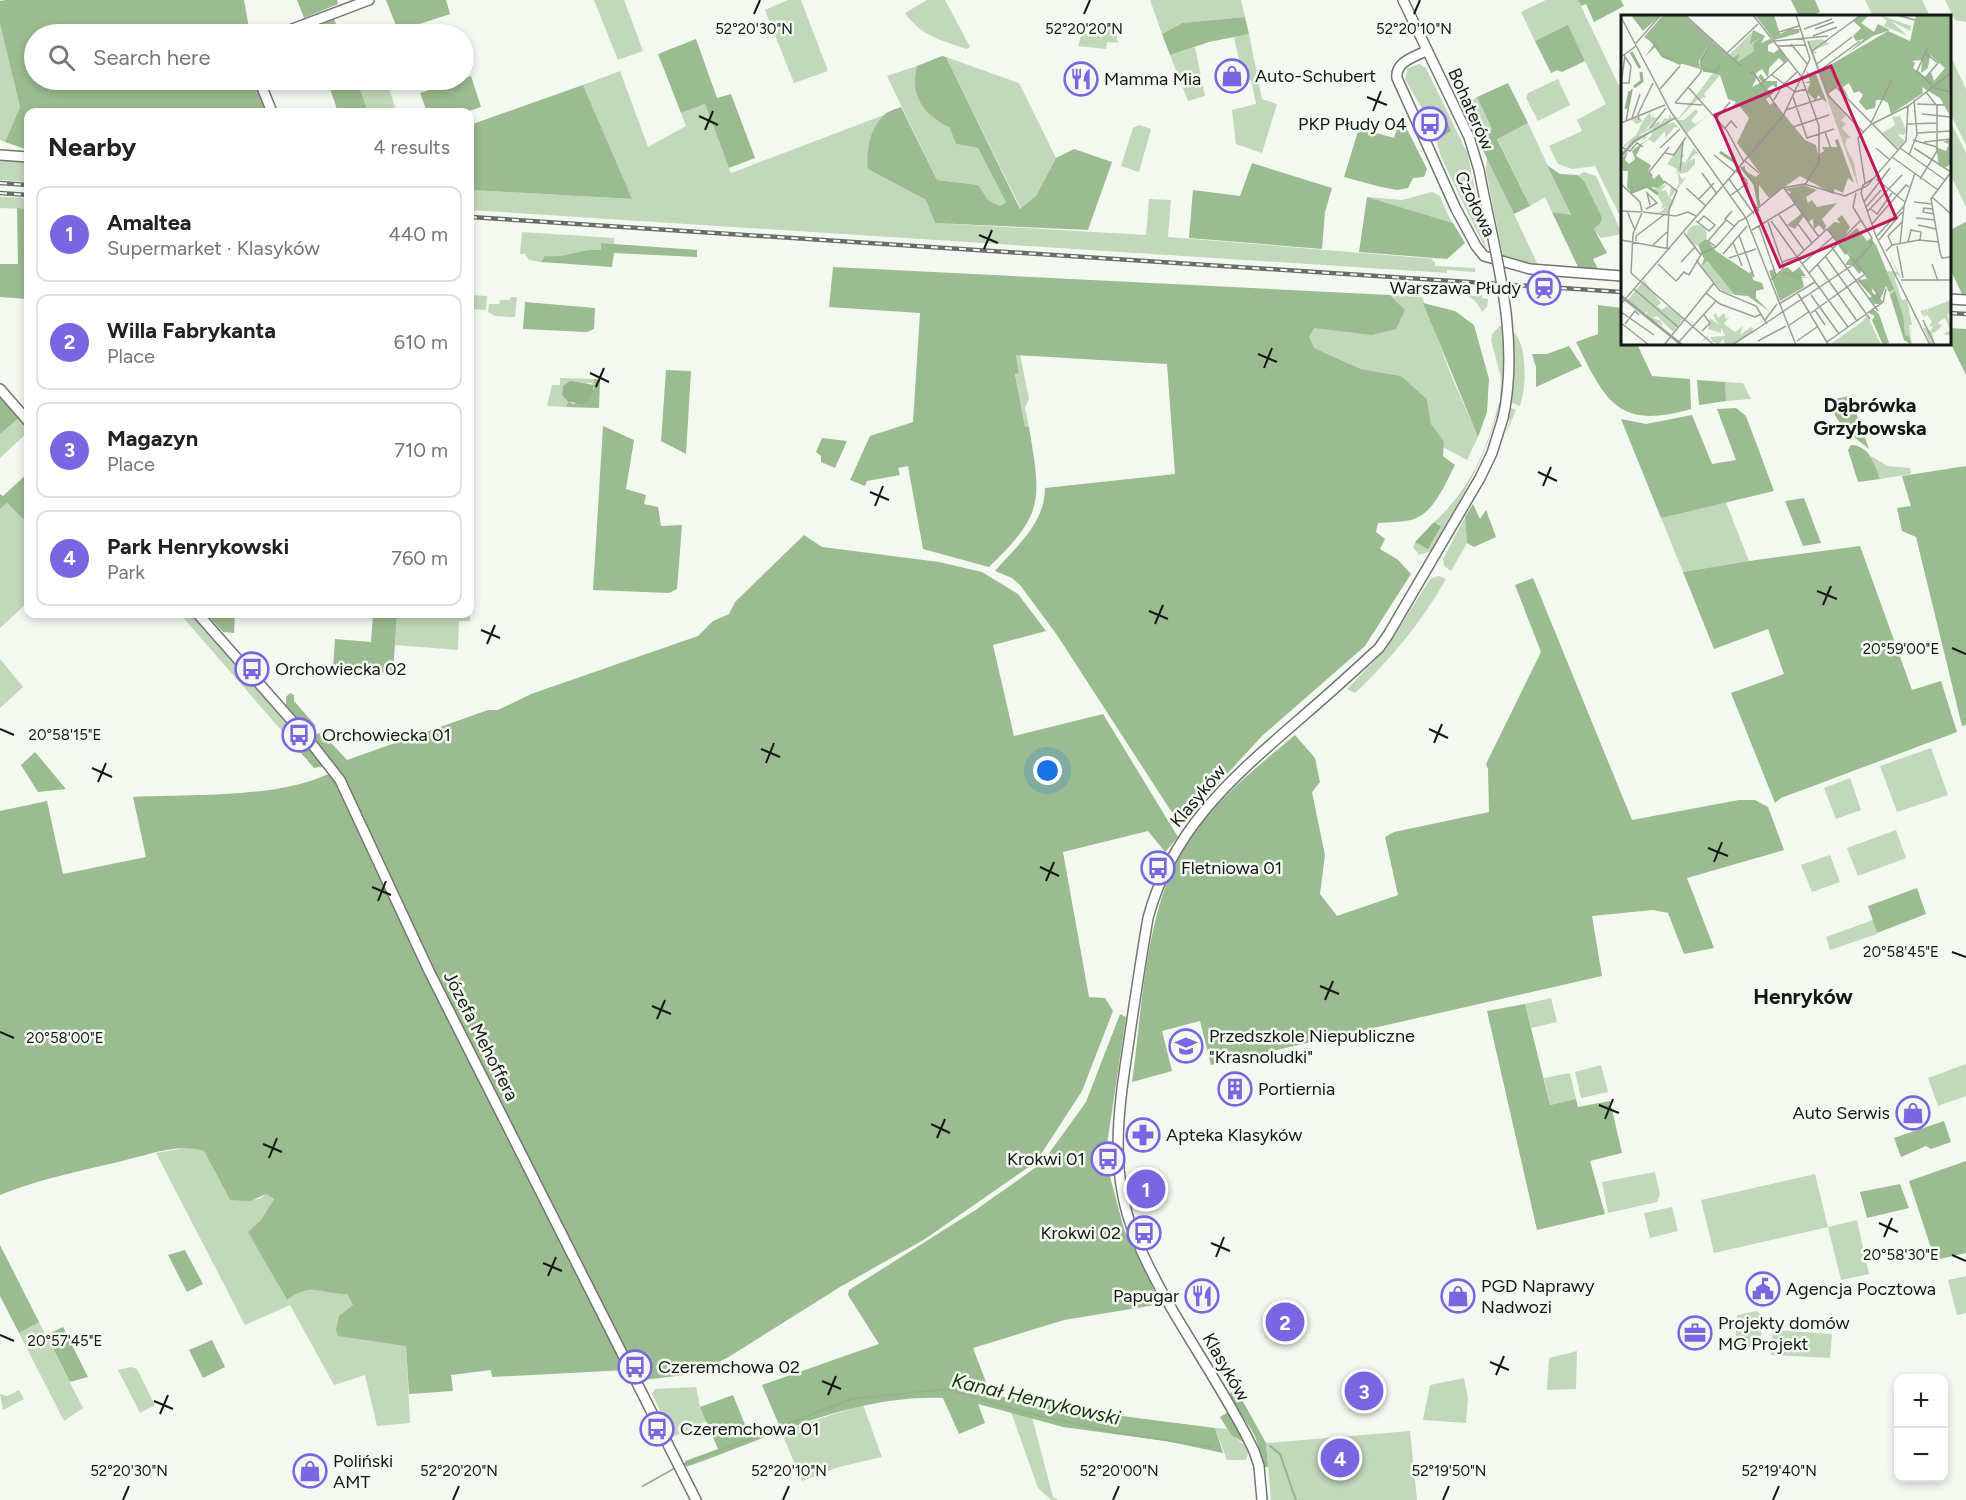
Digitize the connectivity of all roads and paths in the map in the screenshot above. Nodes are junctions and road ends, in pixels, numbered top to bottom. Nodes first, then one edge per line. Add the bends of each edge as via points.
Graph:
1 (369, 0) edge
2 (1403, 0) edge
3 (305, 24) edge
4 (1426, 51) junction
5 (263, 90) edge
6 (270, 108) edge
7 (0, 155) edge
8 (24, 157) edge
9 (1498, 273) joint
10 (1621, 276) edge
11 (1951, 298) edge
12 (1966, 300) edge
13 (0, 389) edge
14 (24, 416) edge
15 (202, 618) edge
16 (696, 1500) edge
17 (1262, 1500) edge

1 - 3 street
2 - 4 street, Bohaterów
4 - 9 street, Bohaterów, bridge via 1469,137
4 - 10 street, Czołowa via 1401,63 1397,78 1479,251 1523,268
5 - 6 street
7 - 8 street
9 - 17 street, Klasyków, bridge via 1510,351 1509,384 1503,418 1480,478 1388,635 1355,670 1217,794 1176,850 1156,890 1148,918 1118,1108 1116,1148 1121,1190 1130,1225 1150,1268 1254,1451
11 - 12 street
13 - 14 street
15 - 16 street, Józefa Mehoffera via 340,780 429,971

